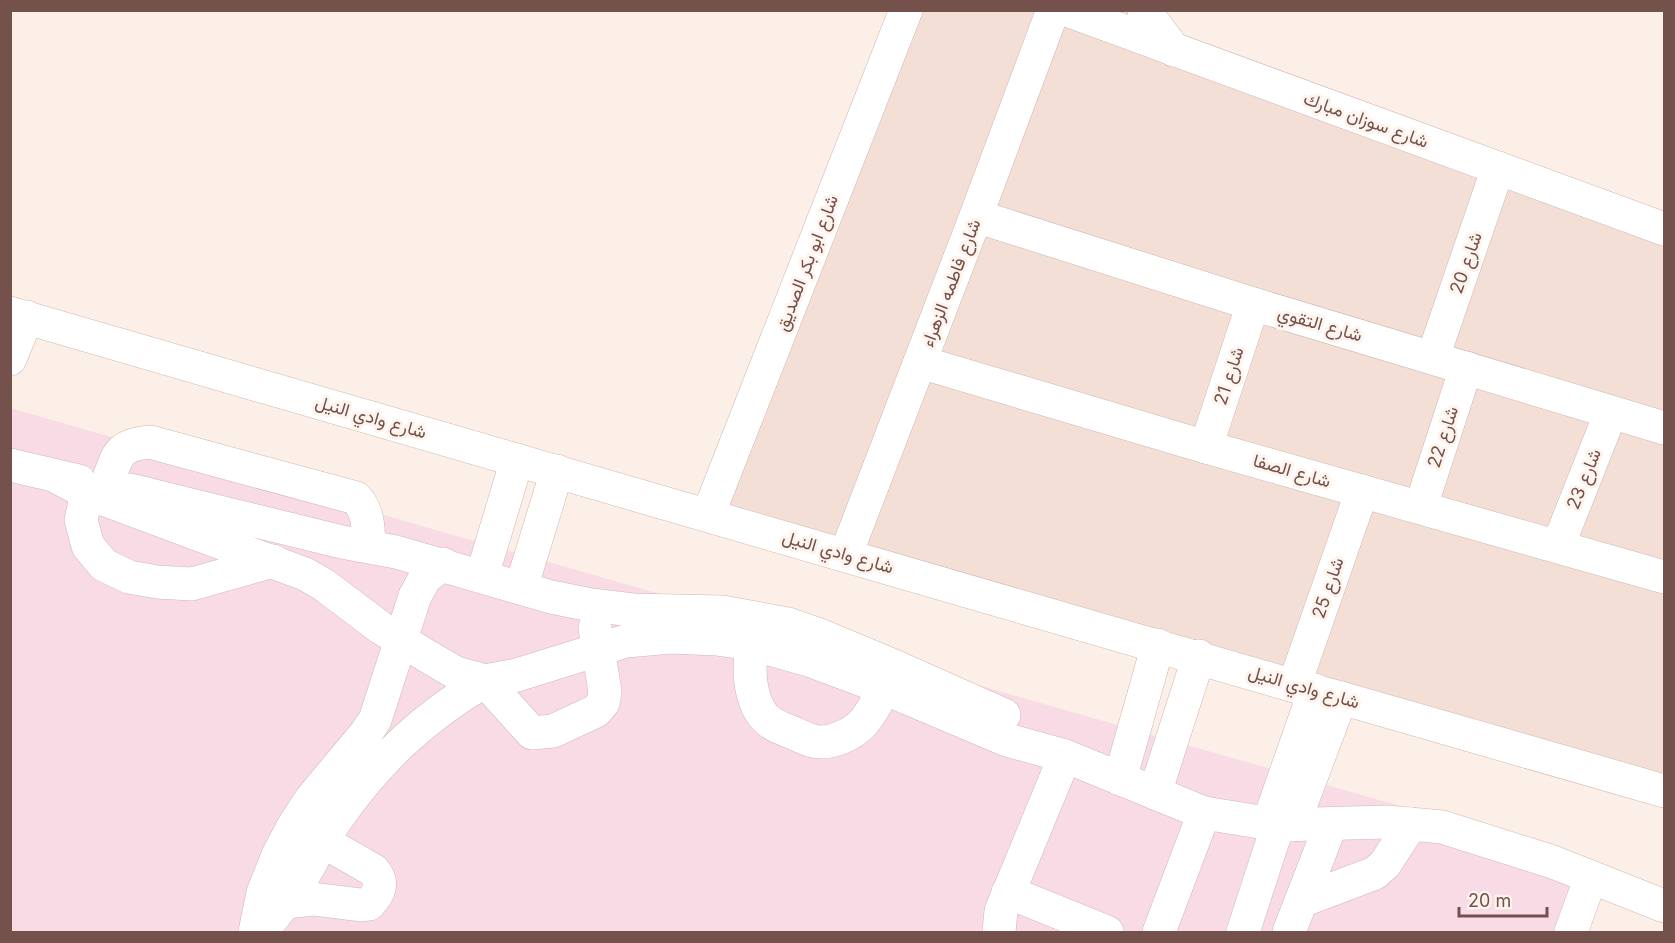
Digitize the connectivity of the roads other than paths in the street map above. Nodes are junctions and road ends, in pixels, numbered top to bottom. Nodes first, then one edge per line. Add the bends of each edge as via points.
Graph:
1 (906, 10) edge
2 (1053, 10) edge
3 (1067, 10) edge
4 (1144, 10) edge
5 (1174, 50) junction
6 (1498, 168) junction
7 (976, 216) junction
8 (1665, 229) edge
9 (1253, 304) junction
10 (19, 315) edge
11 (1434, 357) junction
12 (10, 359) edge
13 (920, 362) junction
14 (1466, 368) junction
15 (1611, 412) junction
16 (1665, 428) edge
17 (1206, 447) junction
18 (517, 460) junction
19 (10, 465) edge
20 (557, 471) junction
21 (97, 489) junction
22 (1362, 491) junction
23 (1421, 506) junction
24 (708, 515) junction
25 (355, 544) junction
26 (1558, 546) junction
27 (846, 554) junction
28 (273, 561) junction
29 (443, 564) junction
30 (482, 576) junction
31 (1665, 577) edge
32 (324, 585) junction
33 (521, 588) junction
34 (591, 605) junction
35 (755, 631) junction
36 (401, 641) junction
37 (1158, 645) junction
38 (599, 648) junction
39 (1198, 656) junction
40 (889, 677) junction
41 (486, 681) junction
42 (1317, 691) junction
43 (1065, 756) junction
44 (1120, 779) junction
45 (1665, 791) edge
46 (1155, 793) junction
47 (1204, 813) junction
48 (1280, 824) junction
49 (1331, 824) junction
50 (1411, 824) junction
51 (294, 825) junction
52 (322, 842) junction
53 (1591, 877) junction
54 (1008, 892) junction
55 (1301, 901) junction
56 (286, 902) junction
57 (1665, 906) edge
58 (255, 933) edge
59 (261, 933) edge
60 (999, 933) edge
61 (1107, 933) edge
62 (1159, 933) edge
63 (1243, 933) edge
64 (1289, 933) edge
65 (1571, 933) edge

1 - 24 street, شارع ابو بكر الصديق
2 - 7 street, شارع فاطمه الزهراء
3 - 5 street, شارع سوزان مبارك
4 - 5 street
5 - 6 street, شارع سوزان مبارك
6 - 8 street, شارع سوزان مبارك
6 - 11 street, شارع 20
7 - 9 street, شارع التقوي
7 - 13 street, شارع فاطمه الزهراء
9 - 11 street, شارع التقوي
9 - 17 street, شارع 21
10 - 12 street
10 - 18 street, شارع وادي النيل
11 - 14 street, شارع التقوي
13 - 17 street, شارع الصفا
13 - 27 street, شارع فاطمه الزهراء
14 - 15 street, شارع التقوي
14 - 23 street, شارع 22
15 - 16 street, شارع التقوي
15 - 26 street, شارع 23
17 - 22 street, شارع الصفا
18 - 20 street, شارع وادي النيل
18 - 30 street
19 - 21 street
20 - 24 street, شارع وادي النيل
20 - 33 street
21 - 25 street via 152,495
21 - 25 street via 126,446 150,442 356,498 367,517
21 - 28 street
21 - 28 street via 81,520 88,546 104,565 129,577 192,584
22 - 23 street, شارع الصفا
22 - 42 street, شارع 25
23 - 26 street, شارع الصفا
24 - 27 street, شارع وادي النيل
25 - 29 street
25 - 32 street
26 - 31 street, شارع الصفا
27 - 37 street, شارع وادي النيل
28 - 32 street
29 - 30 street
29 - 36 street via 425,578 415,596
30 - 33 street
32 - 36 street
33 - 34 street
34 - 35 street via 722,612
34 - 38 street
35 - 38 street via 716,639 626,641
35 - 40 street via 809,660
35 - 40 street via 755,701 772,725 813,741 842,737 863,723
36 - 41 street via 456,672
36 - 51 street via 375,720
37 - 39 street, شارع وادي النيل
37 - 44 street
38 - 41 street via 518,675
38 - 41 street via 603,703 596,711 553,731 532,733
39 - 42 street, شارع وادي النيل
39 - 46 street
40 - 43 street via 1007,740
41 - 52 street via 403,739
42 - 45 street, شارع وادي النيل
42 - 48 street, شارع 25
43 - 44 street
43 - 54 street
44 - 46 street
46 - 47 street
47 - 48 street
47 - 62 street
48 - 49 street
48 - 63 street, شارع 25
49 - 50 street
49 - 55 street
50 - 53 street via 1442,828
50 - 55 street via 1375,873
51 - 52 street
51 - 58 street via 263,893
52 - 56 street
52 - 56 street via 373,870 381,883 375,898 361,906 313,899
53 - 57 street
53 - 65 street
54 - 60 street
54 - 61 street
55 - 64 street
56 - 59 street

